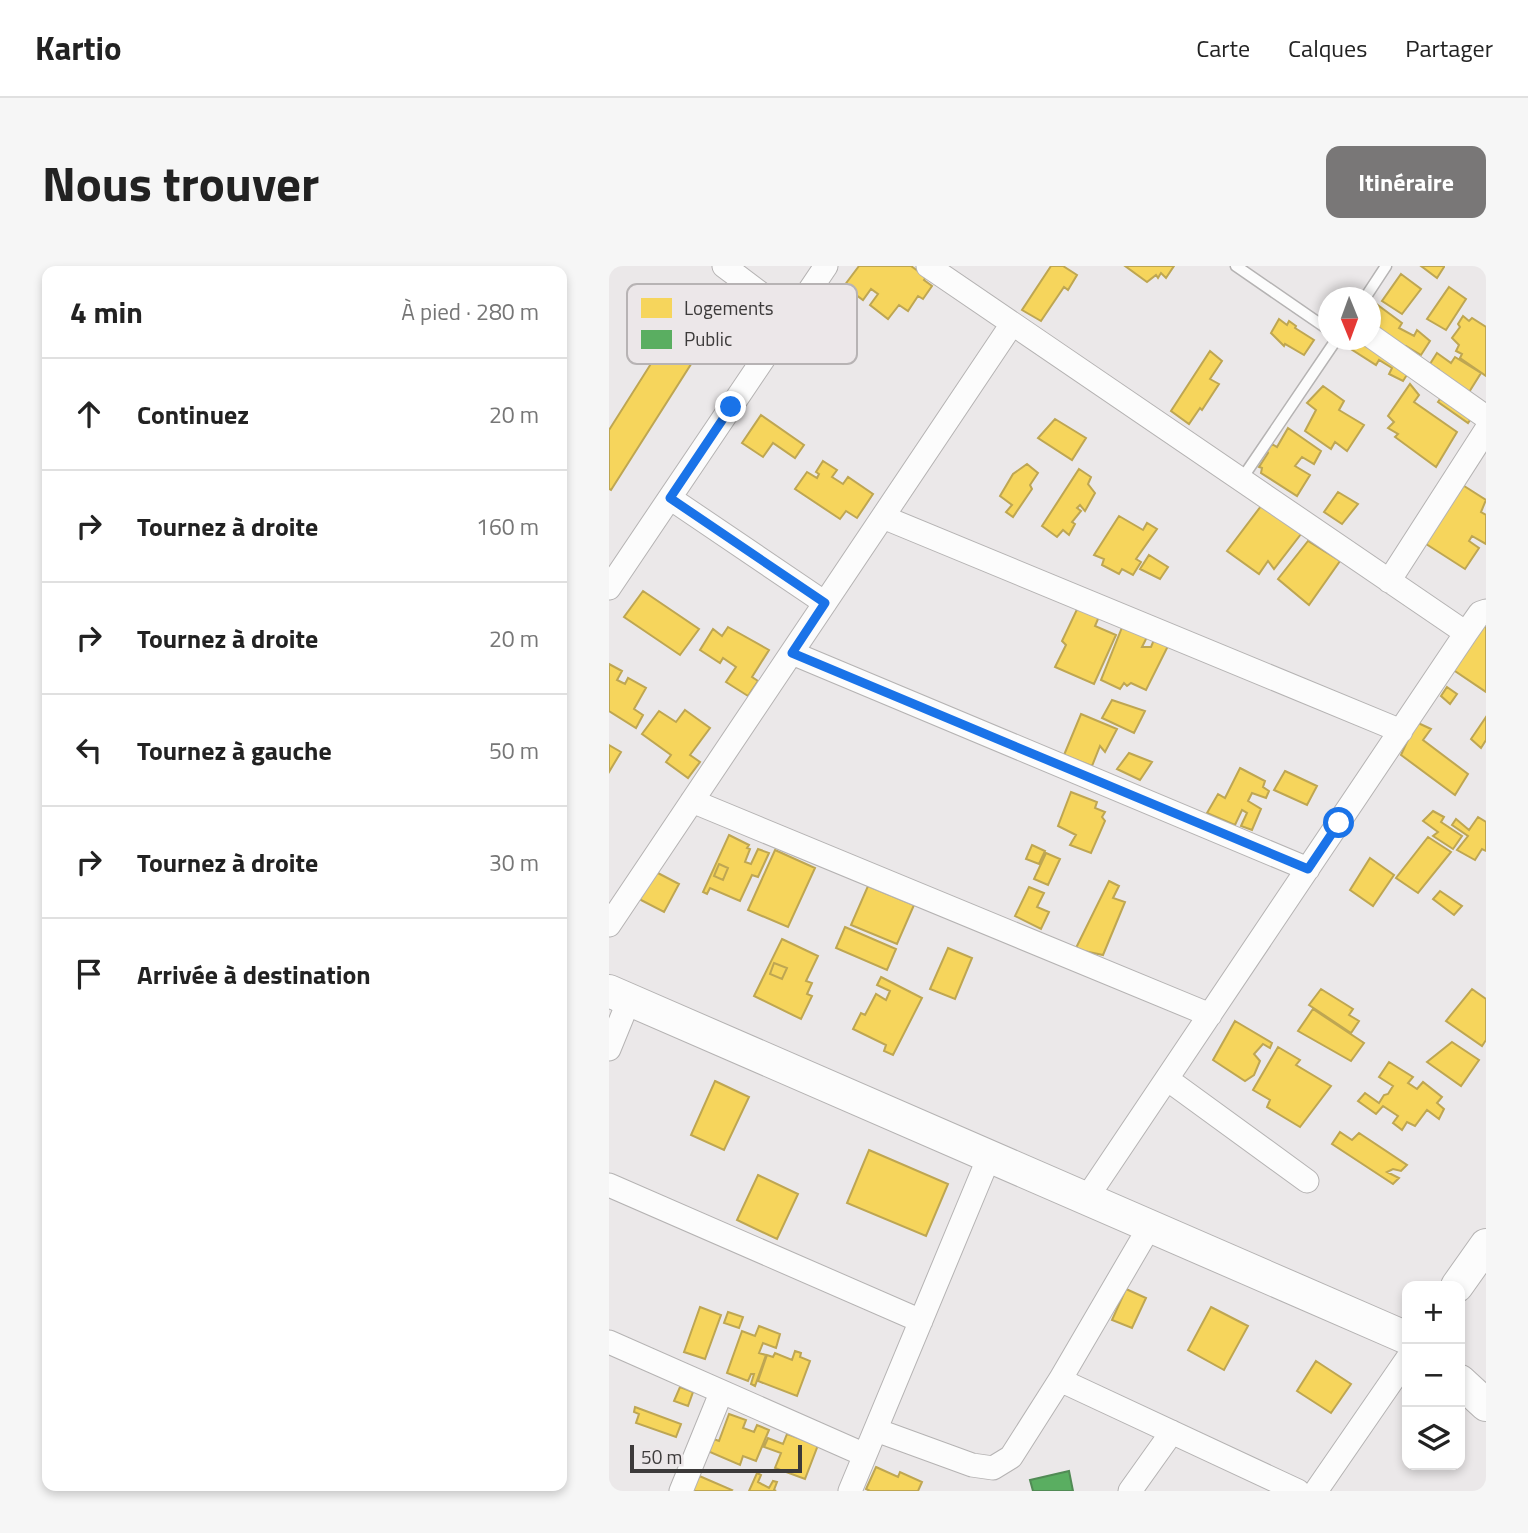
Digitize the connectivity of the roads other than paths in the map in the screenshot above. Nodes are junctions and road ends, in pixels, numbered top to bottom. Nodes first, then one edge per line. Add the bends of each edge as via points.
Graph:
1 (724, 266) edge
2 (826, 266) edge
3 (928, 266) edge
4 (1236, 266) edge
5 (1386, 266) edge
6 (748, 284) edge
7 (814, 284) edge
8 (1372, 287) edge
9 (1318, 323) edge
10 (1013, 324) junction
11 (1381, 344) edge
12 (1329, 350) edge
13 (760, 364) edge
14 (1486, 417) edge
15 (1486, 430) edge
16 (1241, 480) junction
17 (670, 498) junction
18 (883, 517) junction
19 (1389, 580) junction
20 (609, 588) edge
21 (825, 603) junction
22 (1486, 611) edge
23 (1466, 633) junction
24 (792, 653) junction
25 (1401, 731) junction
26 (692, 801) junction
27 (1308, 869) junction
28 (609, 925) edge
29 (619, 996) edge
30 (1210, 1015) junction
31 (609, 1049) edge
32 (1167, 1079) junction
33 (989, 1157) junction
34 (1307, 1181) dead end
35 (609, 1185) edge
36 (1086, 1199) junction
37 (1150, 1226) junction
38 (1486, 1244) edge
39 (1460, 1281) edge
40 (921, 1321) junction
41 (1402, 1336) edge
42 (609, 1342) edge
43 (1402, 1366) edge
44 (1060, 1380) junction
45 (1465, 1386) edge
46 (721, 1393) junction
47 (1486, 1405) edge
48 (876, 1430) junction
49 (1172, 1432) junction
50 (865, 1455) junction
51 (681, 1491) edge
52 (850, 1491) edge
53 (1130, 1491) edge
54 (1298, 1491) edge
55 (1316, 1491) edge

1 - 6 street
2 - 7 street
3 - 10 street
4 - 9 lane
5 - 8 lane
10 - 16 street
10 - 18 street
11 - 14 street
12 - 16 lane
13 - 17 street
15 - 19 street
16 - 19 street
17 - 20 street
17 - 21 street
18 - 21 street
18 - 25 street
19 - 23 street
21 - 24 street
22 - 23 street
23 - 25 street
24 - 26 street
24 - 27 street
25 - 27 street
26 - 28 street
26 - 30 street
27 - 30 street
29 - 31 street
29 - 33 street
30 - 32 street
32 - 34 street
32 - 36 street
33 - 36 street
33 - 40 street
35 - 40 street
36 - 37 street
37 - 41 street
37 - 44 street
38 - 39 street
40 - 48 street
42 - 46 street
43 - 55 street
44 - 48 street via 1011,1457 993,1468 972,1465
44 - 49 street
45 - 47 street
46 - 50 street
46 - 51 street
48 - 50 street
49 - 53 street
49 - 54 street
50 - 52 street

